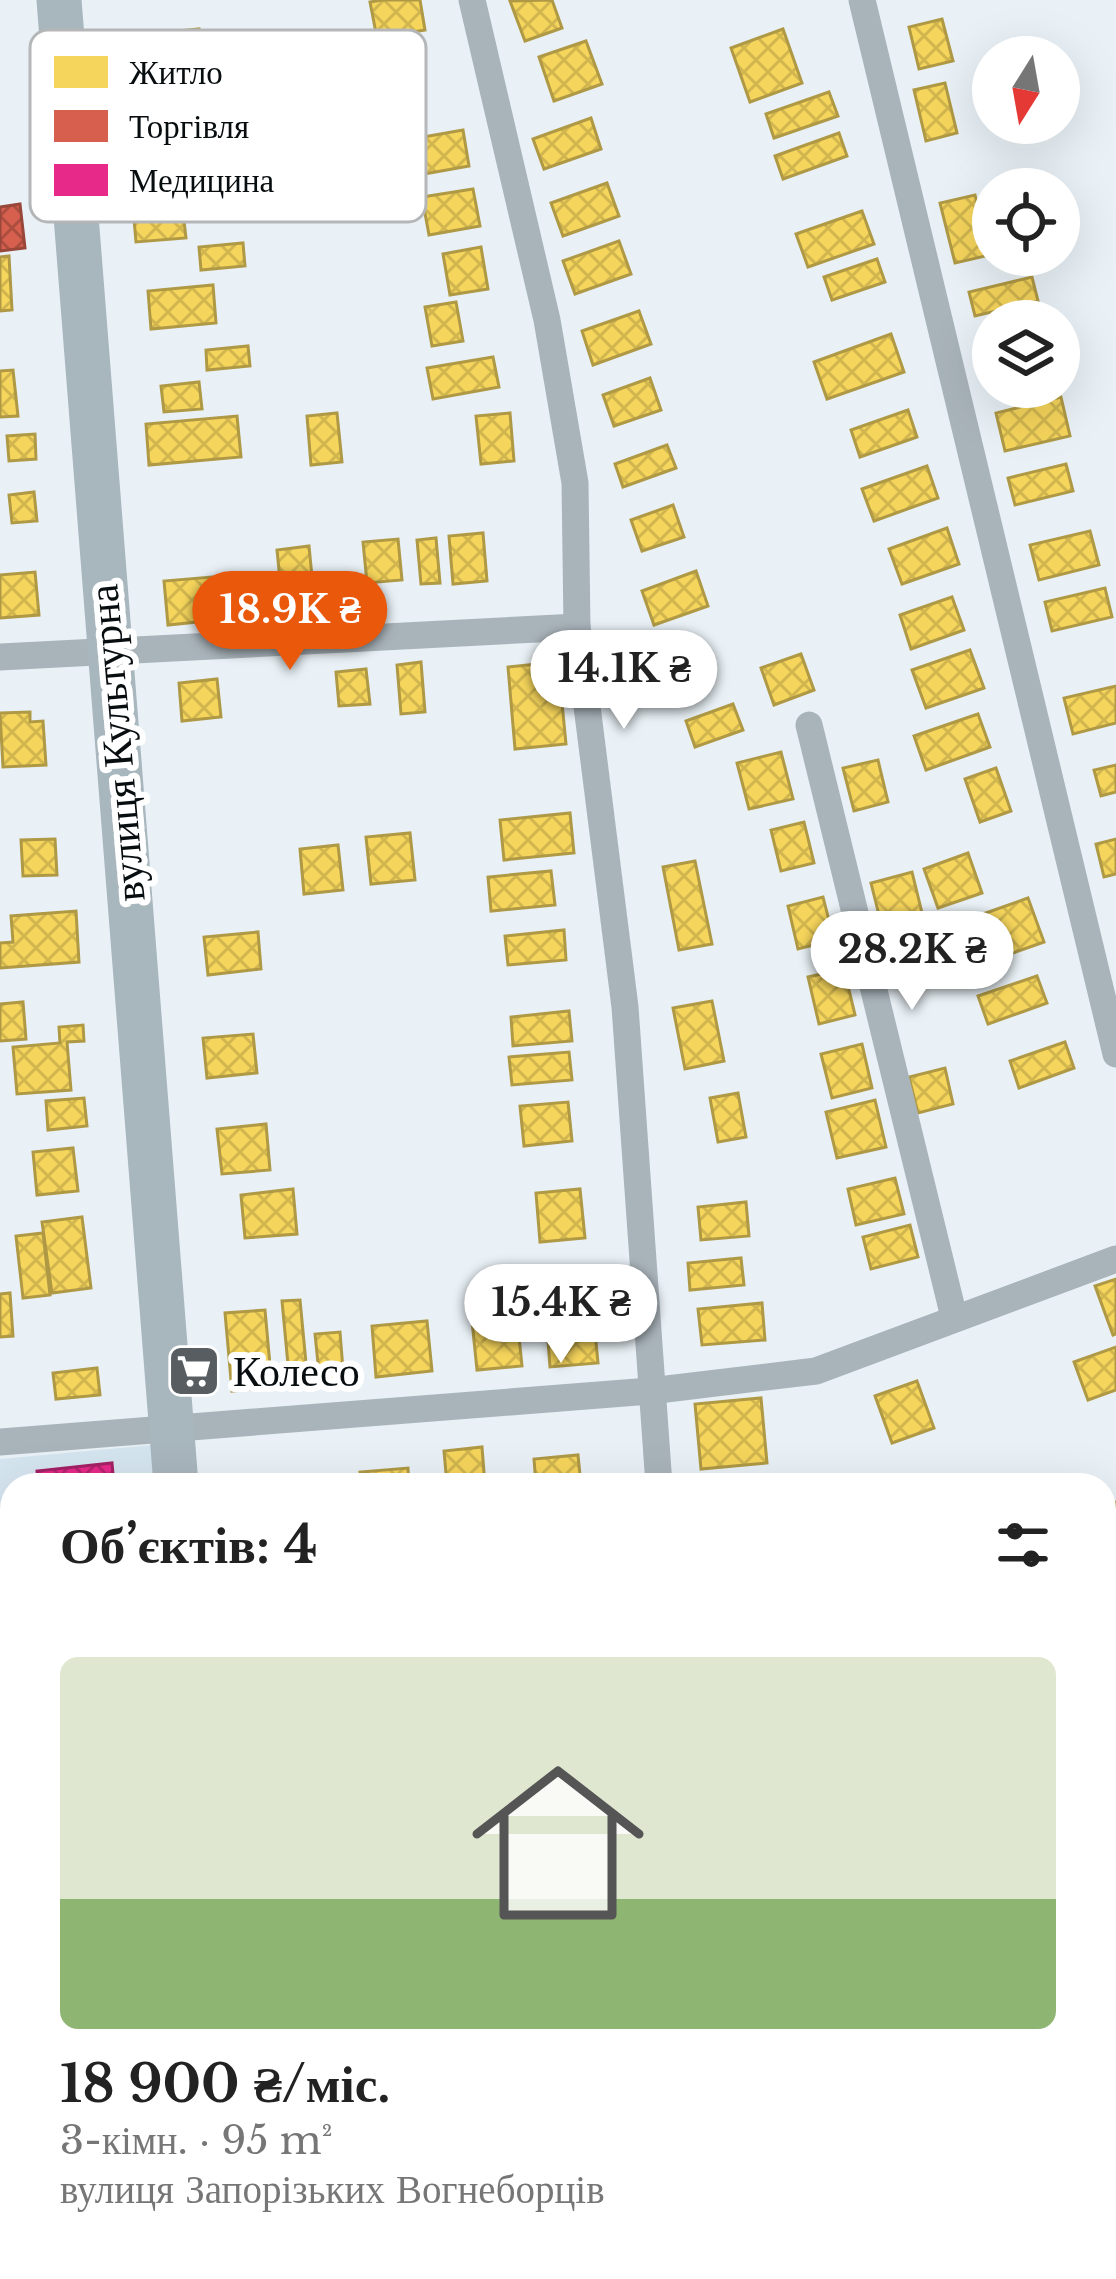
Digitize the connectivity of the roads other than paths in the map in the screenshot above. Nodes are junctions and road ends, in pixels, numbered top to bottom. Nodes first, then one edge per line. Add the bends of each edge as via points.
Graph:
1 (59, 0) edge
2 (472, 0) edge
3 (862, 0) edge
4 (61, 30) edge
5 (76, 222) edge
6 (577, 628) junction
7 (108, 651) junction
8 (0, 657) edge
9 (809, 725) dead end
10 (1116, 1054) edge
11 (1116, 1259) edge
12 (953, 1317) junction
13 (650, 1390) junction
14 (171, 1430) junction
15 (0, 1442) edge
16 (175, 1473) edge
17 (658, 1473) edge

1 - 4 main road, вулиця Культурна
2 - 6 street via 547,320 575,483
3 - 10 street
5 - 7 main road, вулиця Культурна
6 - 7 street
6 - 13 street via 625,1007
7 - 8 street
7 - 14 main road, вулиця Культурна
9 - 12 street
11 - 12 street
12 - 13 street via 816,1371
13 - 14 street
13 - 17 street
14 - 15 street
14 - 16 main road, вулиця Культурна

